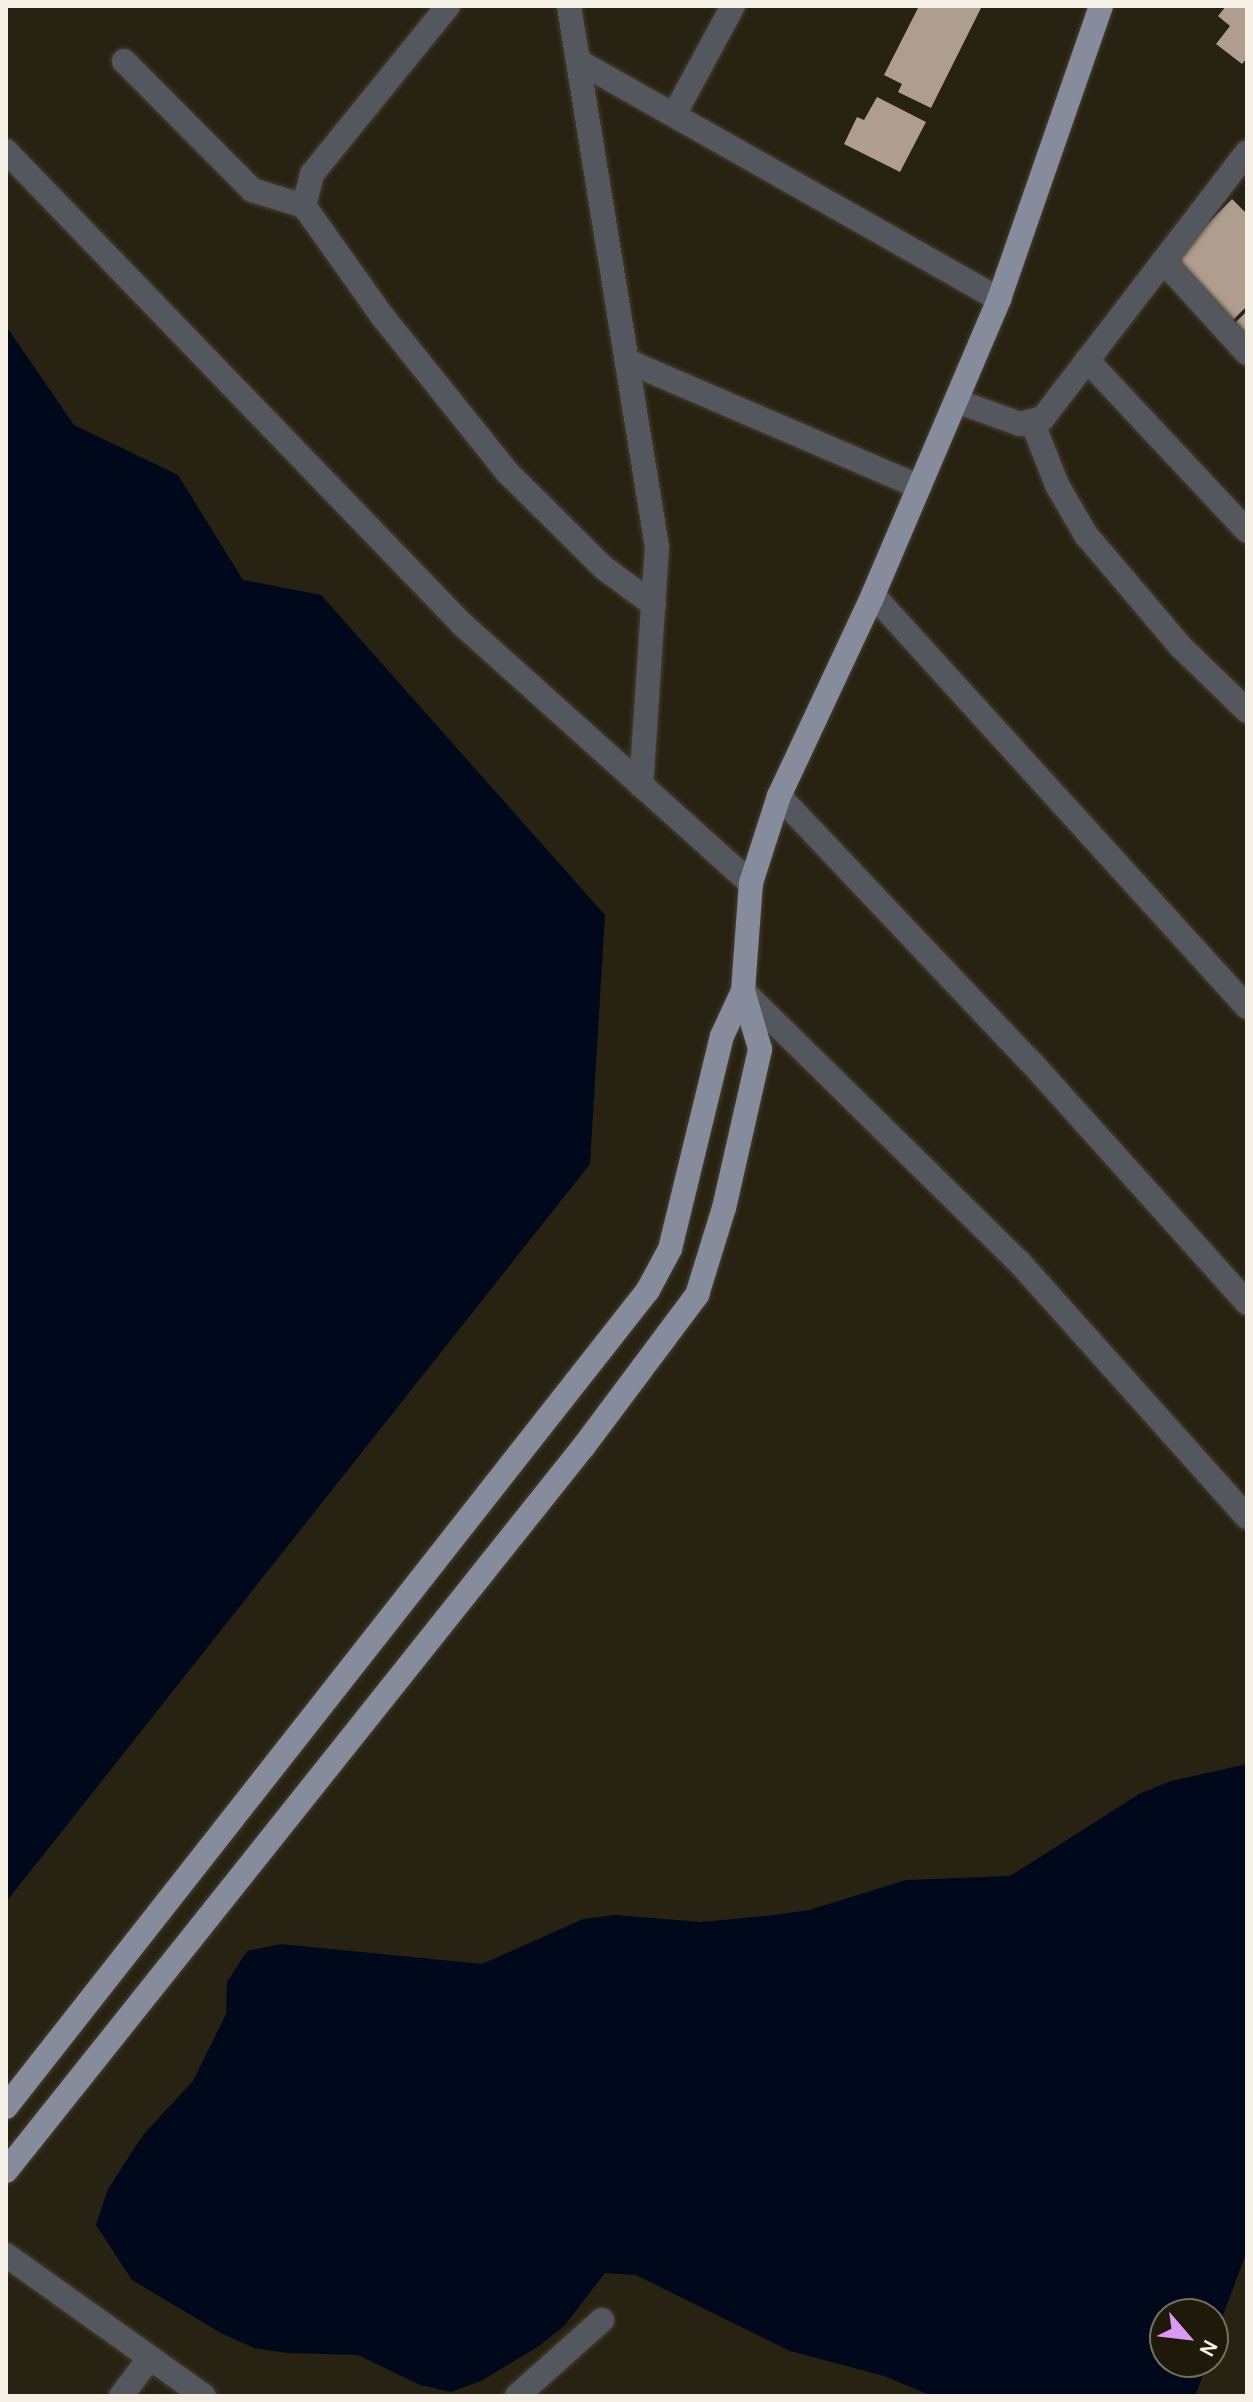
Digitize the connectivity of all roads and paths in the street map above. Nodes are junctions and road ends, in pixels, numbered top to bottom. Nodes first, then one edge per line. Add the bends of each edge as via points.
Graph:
1 (448, 6) edge
2 (569, 6) edge
3 (733, 6) edge
4 (1101, 6) edge
5 (124, 61) dead end
6 (578, 61) junction
7 (674, 115) junction
8 (6, 151) edge
9 (1247, 152) edge
10 (1239, 181) edge
11 (304, 206) junction
12 (1163, 261) junction
13 (999, 299) junction
14 (1247, 353) edge
15 (1087, 360) junction
16 (627, 361) junction
17 (956, 401) junction
18 (1033, 424) junction
19 (919, 487) junction
20 (1247, 531) edge
21 (873, 595) junction
22 (654, 605) junction
23 (1247, 711) edge
24 (641, 785) junction
25 (779, 796) junction
26 (751, 883) junction
27 (743, 991) junction
28 (1247, 1007) edge
29 (1247, 1303) edge
30 (1247, 1517) edge
31 (6, 2107) edge
32 (6, 2171) edge
33 (6, 2255) edge
34 (602, 2320) dead end
35 (150, 2358) junction
36 (121, 2396) edge
37 (204, 2396) edge
38 (517, 2396) edge

1 - 11 street via 312,174
2 - 6 street
3 - 7 street
4 - 13 main road
5 - 11 street via 252,190
6 - 7 street
6 - 16 street
7 - 13 street
8 - 24 street via 463,625
9 - 10 street
10 - 12 street
11 - 22 street via 383,317 507,472 604,568
12 - 14 street
12 - 15 street
13 - 17 main road
15 - 18 street
15 - 20 street
16 - 19 street
16 - 22 street via 657,547
17 - 18 street
17 - 19 main road
18 - 23 street via 1057,485 1086,535 1180,646
19 - 21 main road
21 - 25 main road
21 - 28 street
22 - 24 street
24 - 26 street
25 - 26 main road
25 - 29 street via 1030,1061
26 - 27 main road
27 - 30 street via 1019,1262
27 - 31 main road via 722,1036 670,1249 648,1290
27 - 32 main road via 760,1049 724,1208 697,1295 584,1446
33 - 35 street
34 - 38 street
35 - 36 street
35 - 37 street

